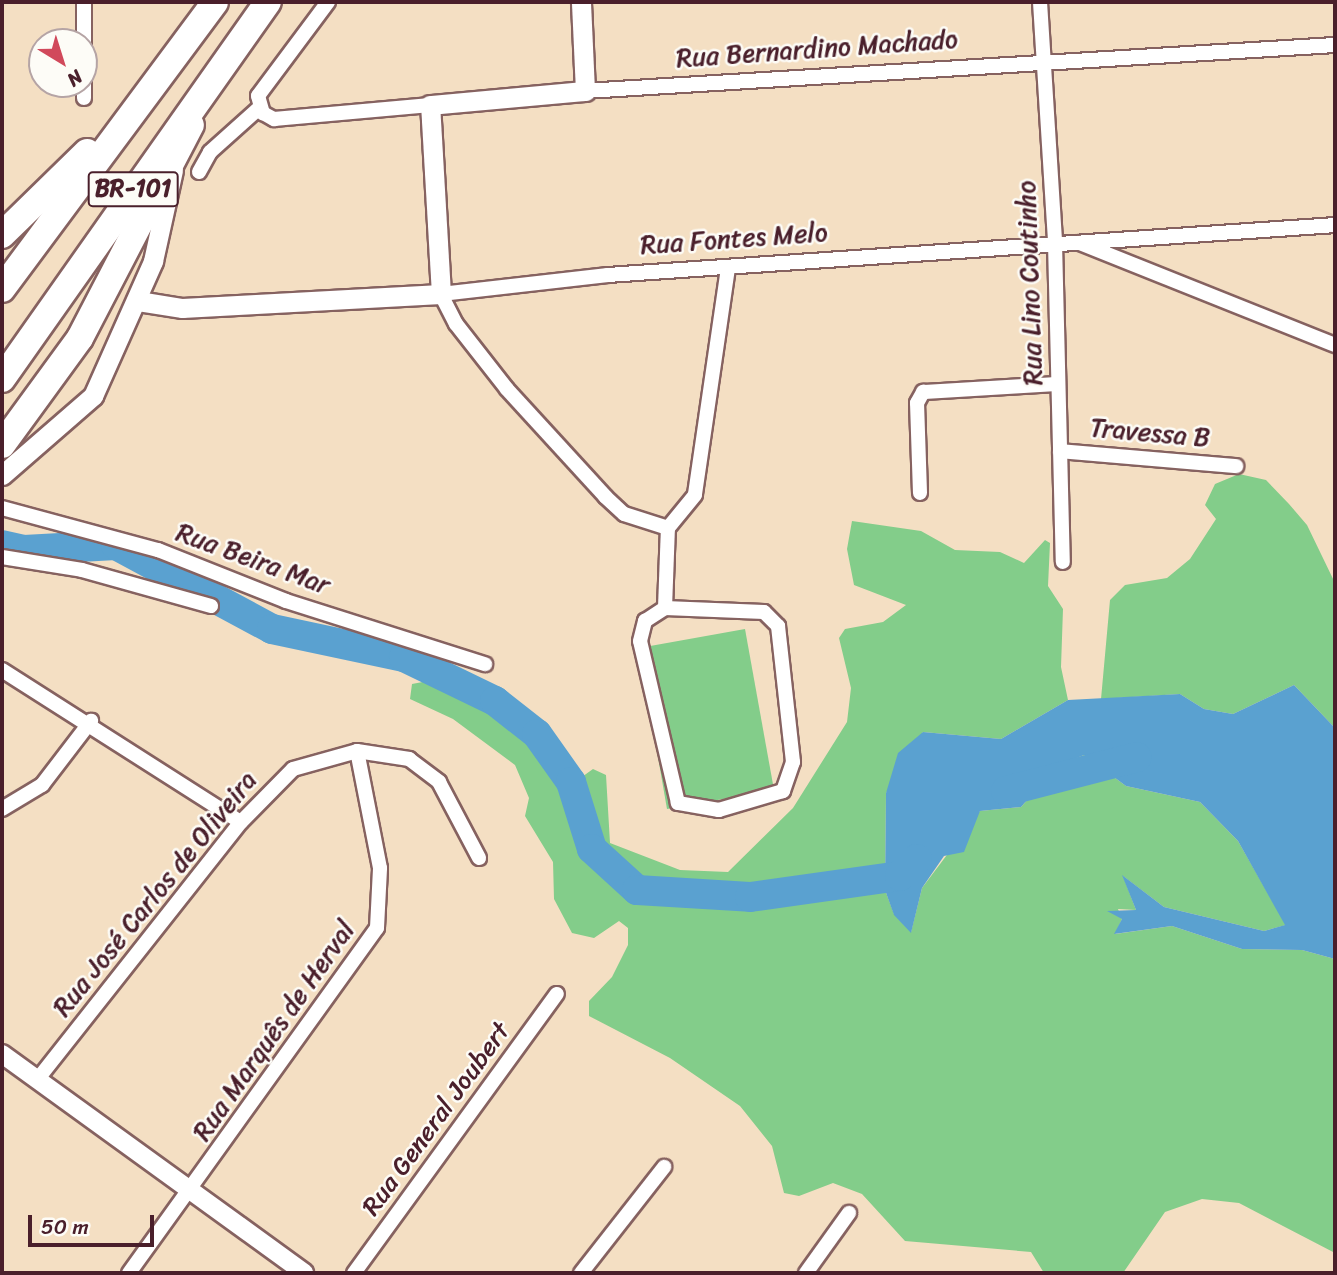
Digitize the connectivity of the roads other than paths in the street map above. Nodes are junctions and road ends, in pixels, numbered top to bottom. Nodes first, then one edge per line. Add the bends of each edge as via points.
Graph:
1 (84, 2) edge
2 (199, 2) edge
3 (215, 2) edge
4 (268, 2) edge
5 (328, 2) edge
6 (581, 2) edge
7 (1040, 2) edge
8 (84, 28) edge
9 (1335, 45) edge
10 (1043, 61) junction
11 (212, 78) junction
12 (585, 91) junction
13 (430, 105) junction
14 (259, 108) junction
15 (173, 166) junction
16 (199, 172) dead end
17 (1335, 225) edge
18 (2, 235) edge
19 (1079, 242) junction
20 (1055, 243) junction
21 (728, 268) junction
22 (2, 289) edge
23 (441, 294) junction
24 (138, 301) junction
25 (1335, 345) edge
26 (2, 379) edge
27 (1058, 384) junction
28 (2, 444) edge
29 (1059, 451) junction
30 (1236, 466) dead end
31 (2, 475) edge
32 (920, 493) dead end
33 (2, 508) edge
34 (668, 528) junction
35 (2, 557) edge
36 (1063, 562) dead end
37 (211, 606) dead end
38 (665, 608) junction
39 (485, 664) dead end
40 (2, 670) edge
41 (91, 721) junction
42 (357, 751) junction
43 (2, 809) edge
44 (241, 822) junction
45 (479, 858) dead end
46 (557, 994) dead end
47 (2, 1054) edge
48 (37, 1080) junction
49 (664, 1167) dead end
50 (192, 1188) junction
51 (849, 1213) dead end
52 (128, 1273) edge
53 (304, 1273) edge
54 (354, 1273) edge
55 (581, 1273) edge
56 (806, 1273) edge

1 - 8 street
2 - 18 highway via 85,153
3 - 22 highway, BR-101
4 - 11 highway, BR-101
5 - 14 street via 258,96
6 - 12 main road
7 - 10 street, Rua Lino Coutinho
9 - 10 street, Rua Bernardino Machado
10 - 12 street, Rua Bernardino Machado
10 - 20 street, Rua Lino Coutinho
11 - 15 highway
11 - 26 highway, BR-101
12 - 13 main road, Rua Bernardino Machado
13 - 14 street, Rua Bernardino Machado via 275,119
13 - 23 main road
14 - 16 street via 209,152
15 - 24 main road via 167,218
15 - 28 highway via 80,338
17 - 19 street, Rua Fontes Melo
19 - 20 street, Rua Fontes Melo
19 - 25 street
20 - 21 street, Rua Fontes Melo
20 - 27 street, Rua Lino Coutinho
21 - 23 street, Rua Fontes Melo
21 - 34 street via 695,495
23 - 24 main road, Rua Fontes Melo via 182,308
23 - 34 street via 456,324 507,389 605,495 635,519
24 - 31 main road via 93,396
27 - 29 street, Rua Lino Coutinho
27 - 32 street via 923,392 918,403
29 - 30 street, Travessa B
29 - 36 street, Rua Lino Coutinho
33 - 39 street, Rua Beira Mar via 158,550 286,601
34 - 38 street
35 - 37 street via 82,570
38 - 38 street via 764,611 778,626 793,762 783,791 719,810 678,803 640,641 645,621
40 - 41 street
41 - 43 street via 43,785
41 - 44 street
42 - 44 street, Rua José Carlos de Oliveira via 293,769
42 - 45 street, Rua José Carlos de Oliveira via 382,751 426,768
42 - 50 street, Rua Marquês de Herval via 380,868 377,928
44 - 48 street, Rua José Carlos de Oliveira
46 - 54 street, Rua General Joubert
47 - 48 street
48 - 50 street
49 - 55 street
50 - 52 street, Rua Marquês de Herval
50 - 53 street
51 - 56 street

